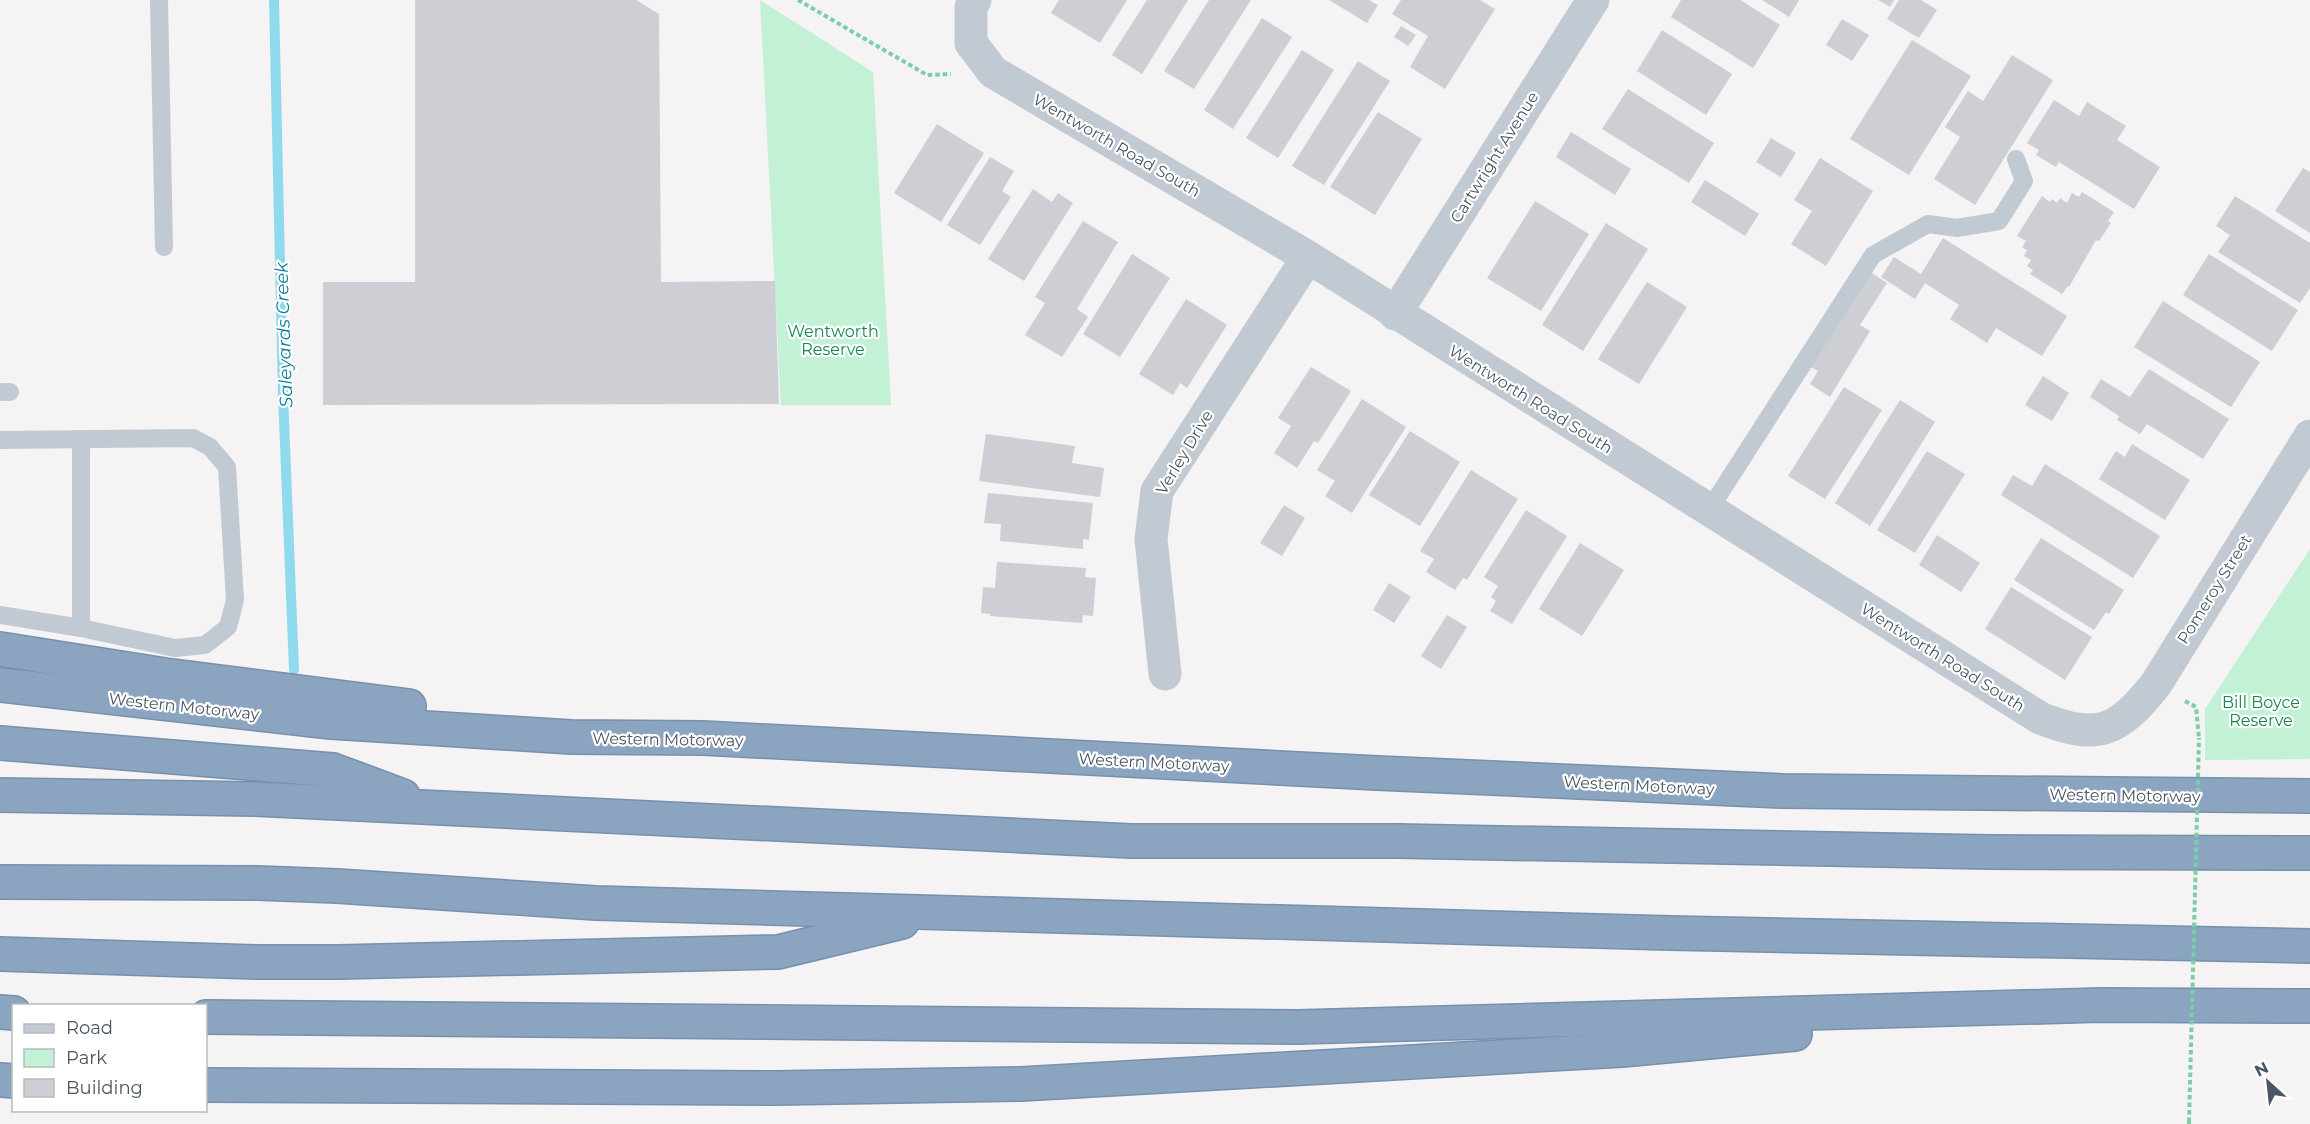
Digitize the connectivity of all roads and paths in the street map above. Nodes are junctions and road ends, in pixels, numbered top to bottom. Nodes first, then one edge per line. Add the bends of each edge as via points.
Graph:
1 (159, 0) edge
2 (798, 0) edge
3 (975, 0) edge
4 (1593, 0) edge
5 (993, 72) junction
6 (2016, 159) dead end
7 (164, 248) dead end
8 (1308, 257) junction
9 (1395, 314) junction
10 (2310, 436) edge
11 (81, 439) junction
12 (0, 440) edge
13 (1709, 510) junction
14 (0, 615) edge
15 (81, 628) junction
16 (0, 649) edge
17 (1165, 674) dead end
18 (0, 685) edge
19 (252, 699) junction
20 (2104, 729) joint
21 (2199, 738) dead end
22 (0, 743) edge
23 (0, 795) edge
24 (2310, 796) edge
25 (433, 807) junction
26 (2310, 853) edge
27 (0, 882) edge
28 (944, 912) junction
29 (2310, 946) edge
30 (0, 954) edge
31 (2101, 1005) junction
32 (2310, 1006) edge
33 (207, 1017) edge
34 (207, 1085) edge
35 (2189, 1123) edge

1 - 7 lane
2 - 5 path via 927,75
3 - 5 street, Wentworth Road South via 971,7 971,43
4 - 9 street, Cartwright Avenue
5 - 8 street, Wentworth Road South
6 - 13 lane via 2024,181 1998,221 1957,228 1928,224 1873,255
8 - 9 street, Wentworth Road South
8 - 17 street, Verley Drive via 1157,491 1151,539
9 - 13 street, Wentworth Road South
10 - 20 street, Pomeroy Street via 2156,684 2138,706
11 - 12 lane
11 - 15 lane
11 - 15 lane via 193,438 210,447 227,467 235,600 228,627 205,645 175,648
13 - 20 street, Wentworth Road South via 2040,718 2083,731
14 - 15 lane
16 - 19 highway via 165,675
18 - 19 highway, Western Motorway via 116,700
19 - 24 highway, Western Motorway via 331,709 703,738 1401,774 1783,791
21 - 35 path, bridge
22 - 25 highway via 333,770
23 - 25 highway via 254,799
25 - 26 highway via 1131,841
27 - 28 highway via 256,883 596,903
28 - 29 highway
28 - 30 highway via 778,952 339,962
31 - 32 highway
31 - 33 highway via 1297,1027
31 - 34 highway via 1622,1050 1021,1084 776,1088

